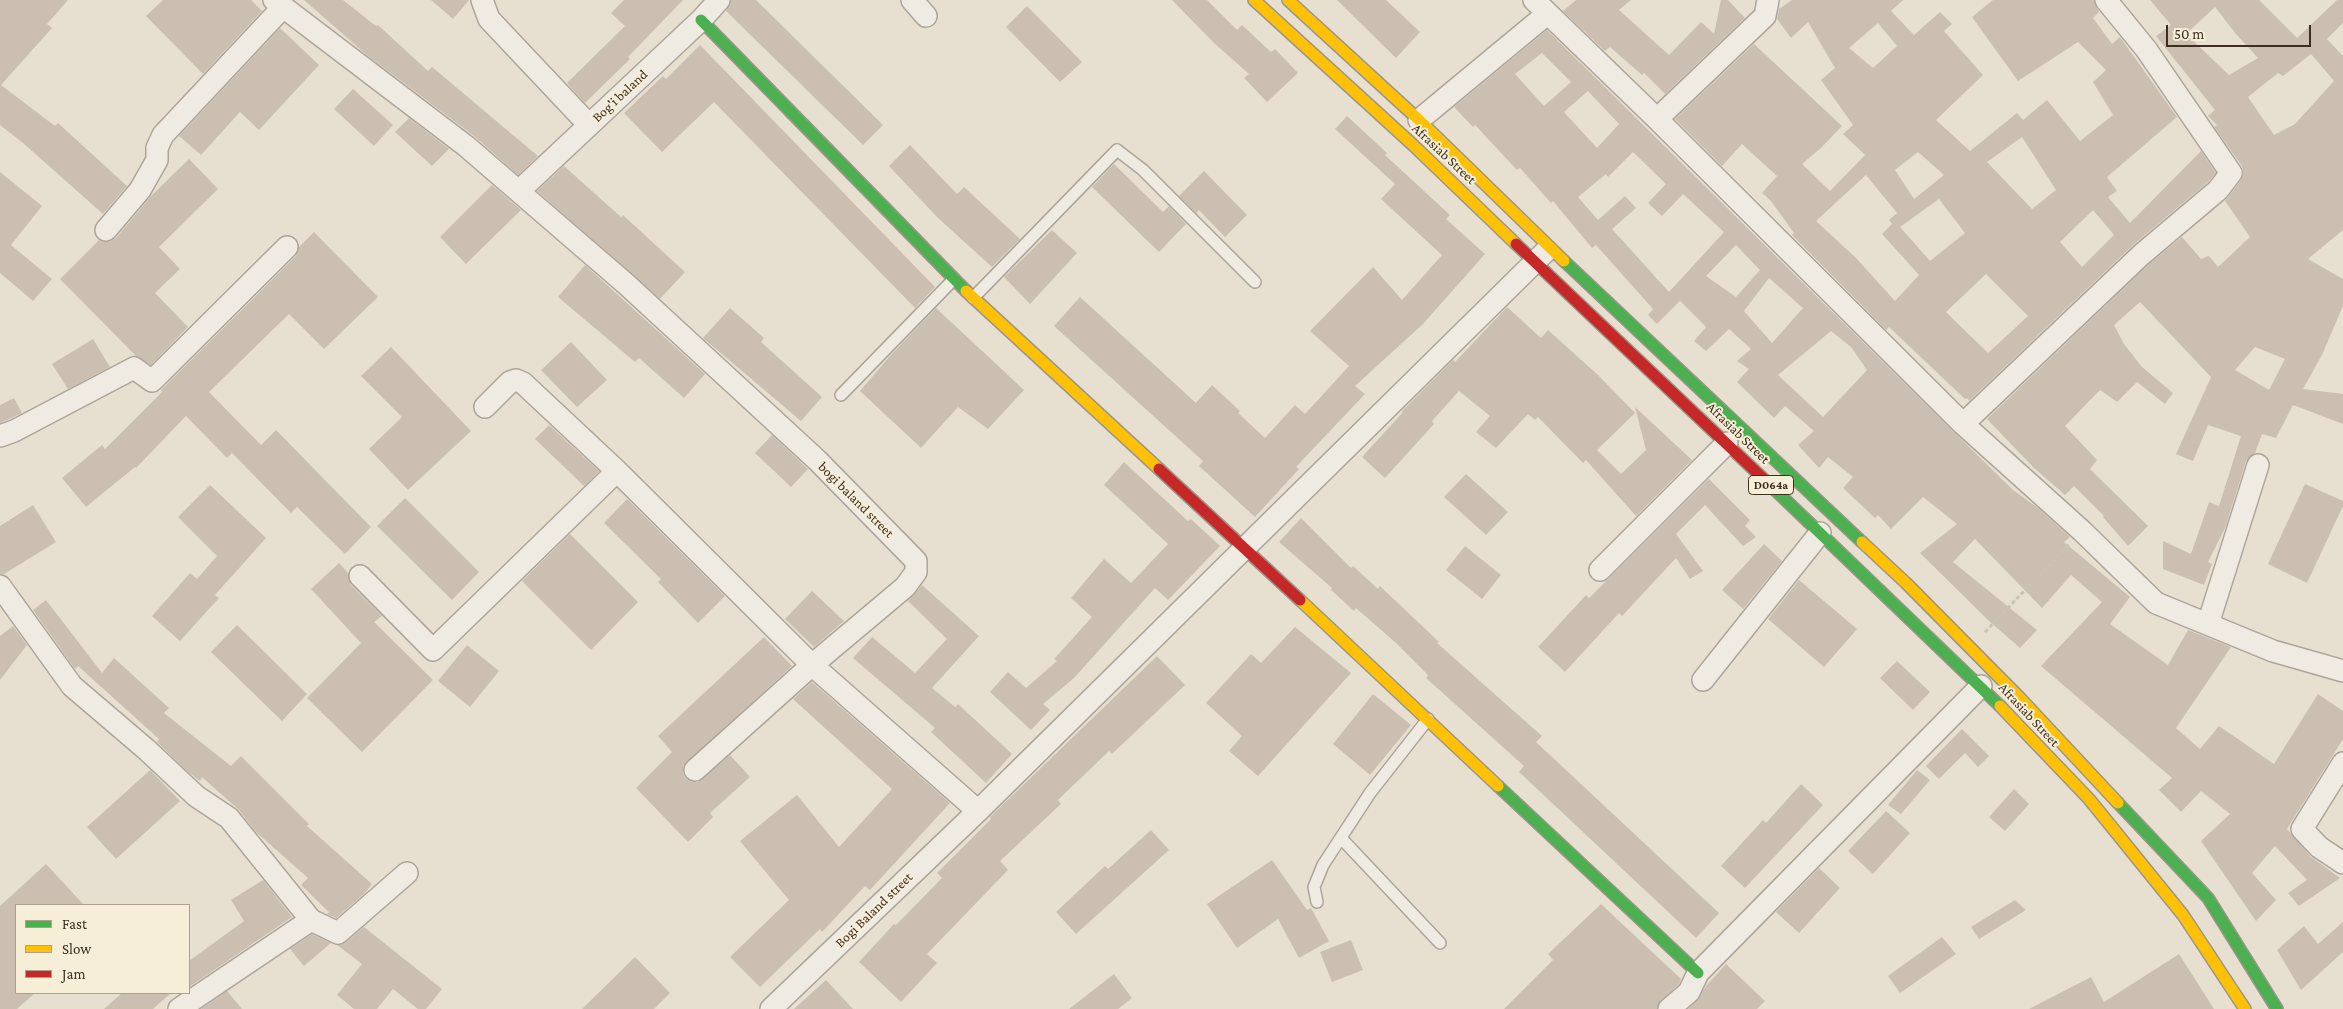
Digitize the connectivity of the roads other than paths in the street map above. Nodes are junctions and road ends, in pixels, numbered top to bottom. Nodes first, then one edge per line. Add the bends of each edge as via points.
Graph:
1 (482, 0) edge
2 (719, 0) edge
3 (912, 0) edge
4 (1254, 0) edge
5 (1288, 0) edge
6 (1768, 0) edge
7 (2106, 0) edge
8 (278, 3) edge
9 (1540, 7) edge
10 (926, 16) dead end
11 (701, 20) junction
12 (1657, 119) junction
13 (1419, 120) junction
14 (589, 125) junction
15 (519, 191) junction
16 (106, 230) dead end
17 (287, 247) dead end
18 (1543, 255) junction
19 (954, 279) junction
20 (1255, 282) dead end
21 (973, 298) junction
22 (841, 395) dead end
23 (485, 406) dead end
24 (1963, 424) junction
25 (0, 436) edge
26 (1726, 443) junction
27 (2258, 465) dead end
28 (617, 471) junction
29 (1820, 533) junction
30 (1246, 549) junction
31 (1600, 570) dead end
32 (360, 576) dead end
33 (0, 586) edge
34 (2208, 624) junction
35 (812, 665) junction
36 (2343, 671) edge
37 (1703, 680) dead end
38 (1981, 686) junction
39 (1428, 719) junction
40 (2343, 763) edge
41 (695, 770) dead end
42 (978, 811) junction
43 (1341, 838) junction
44 (2343, 863) edge
45 (407, 874) dead end
46 (1317, 902) dead end
47 (311, 920) junction
48 (1440, 943) dead end
49 (1698, 973) junction
50 (179, 1009) edge
51 (771, 1009) edge
52 (1669, 1009) edge
53 (2245, 1009) edge
54 (2277, 1009) edge

1 - 14 street via 489,19
2 - 11 street, Bog'i baland
3 - 10 street
4 - 18 main road, Afrasiab Street / D064a via 1413,145
5 - 13 main road, Afrasiab Street / D064a
6 - 12 street via 1765,16
7 - 24 street via 2146,49 2231,173 2218,190 2094,298
8 - 15 street, bogi baland street via 466,146
8 - 16 street via 163,136 156,160 140,190
9 - 12 street
9 - 13 street
11 - 14 street, Bog'i baland
11 - 19 main road
12 - 24 street
13 - 18 main road, Afrasiab Street / D064a
14 - 15 street, Bog'i baland
15 - 35 street, bogi baland street via 660,315 816,460 916,561 916,572 905,587
17 - 25 street via 152,381 134,368
18 - 26 main road, Afrasiab Street / D064a
18 - 30 street, Bogi Baland street
18 - 54 main road, Afrasiab Street / D064a via 1906,583 1970,648 2208,898
19 - 21 main road
19 - 22 lane
20 - 21 lane via 1144,170 1117,150
21 - 30 main road
23 - 28 street via 510,382 523,383
24 - 34 street via 2156,603
26 - 29 main road, Afrasiab Street / D064a
26 - 31 street
27 - 34 street
28 - 32 street via 433,650
28 - 35 street
29 - 37 street
29 - 38 main road, Afrasiab Street / D064a
30 - 39 main road
30 - 42 street, Bogi Baland street
33 - 47 street via 72,686 148,750 196,796 230,818
34 - 36 street via 2272,651
35 - 41 street, bogi baland street
35 - 42 street
38 - 49 street
38 - 53 main road, Afrasiab Street / D064a via 2101,814 2183,915
39 - 43 lane via 1370,793
39 - 49 main road
40 - 44 street via 2302,829 2319,847
42 - 51 street, Bogi Baland street
43 - 46 lane via 1323,865 1314,887
43 - 48 lane
45 - 47 street via 338,933
47 - 50 street
49 - 52 street via 1689,992

